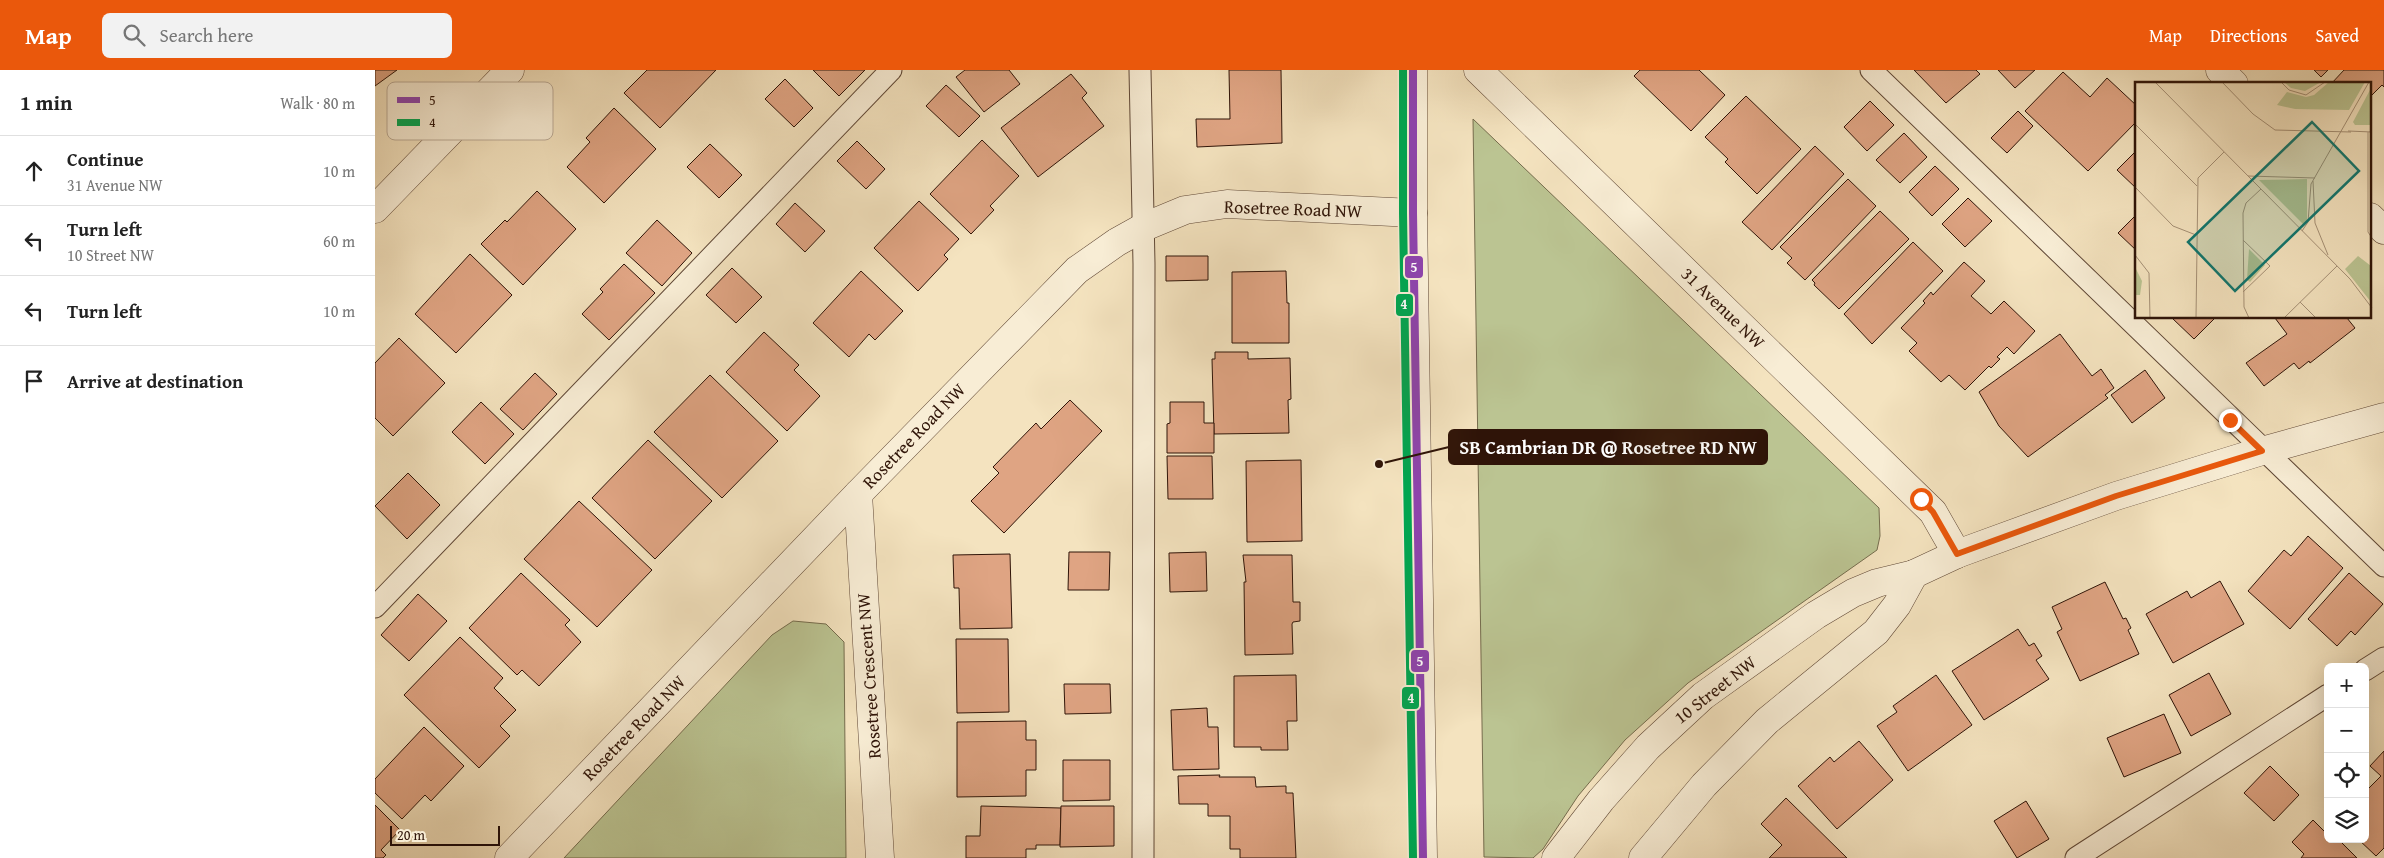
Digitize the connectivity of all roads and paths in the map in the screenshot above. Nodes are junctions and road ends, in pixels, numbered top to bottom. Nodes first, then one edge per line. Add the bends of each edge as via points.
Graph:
1 (891, 70) edge
2 (1140, 70) edge
3 (1413, 70) edge
4 (1478, 70) edge
5 (1871, 70) edge
6 (2220, 70) edge
7 (504, 72) edge
8 (495, 82) edge
9 (2232, 82) edge
10 (440, 140) edge
11 (375, 209) edge
12 (1413, 213) junction
13 (2371, 218) edge
14 (1143, 227) junction
15 (2384, 230) edge
16 (2384, 417) edge
17 (2262, 451) junction
18 (857, 494) junction
19 (1957, 554) junction
20 (2384, 566) edge
21 (1914, 574) junction
22 (375, 607) edge
23 (2384, 658) edge
24 (2369, 667) edge
25 (2324, 698) edge
26 (509, 858) edge
27 (880, 858) edge
28 (1143, 858) edge
29 (1423, 858) edge
30 (1556, 858) edge
31 (1643, 858) edge
32 (2076, 858) edge

1 - 22 lane
2 - 14 lane
3 - 12 street
4 - 19 street, 31 Avenue NW via 1933,512
5 - 17 lane
6 - 9 street
7 - 8 street
10 - 11 street
12 - 14 street, Rosetree Road NW via 1227,204 1185,210
12 - 29 street
13 - 15 street
14 - 18 street, Rosetree Road NW via 1077,270
14 - 28 lane
16 - 17 street, 10 Street NW
17 - 19 street, 10 Street NW via 2116,496
17 - 20 lane
18 - 26 street, Rosetree Road NW
18 - 27 street, Rosetree Crescent NW
19 - 21 street, 10 Street NW
21 - 30 street, 10 Street NW via 1853,593 1816,615 1703,696 1647,747
21 - 31 street via 1897,605 1876,632 1767,721 1704,785
23 - 24 lane
25 - 32 lane

